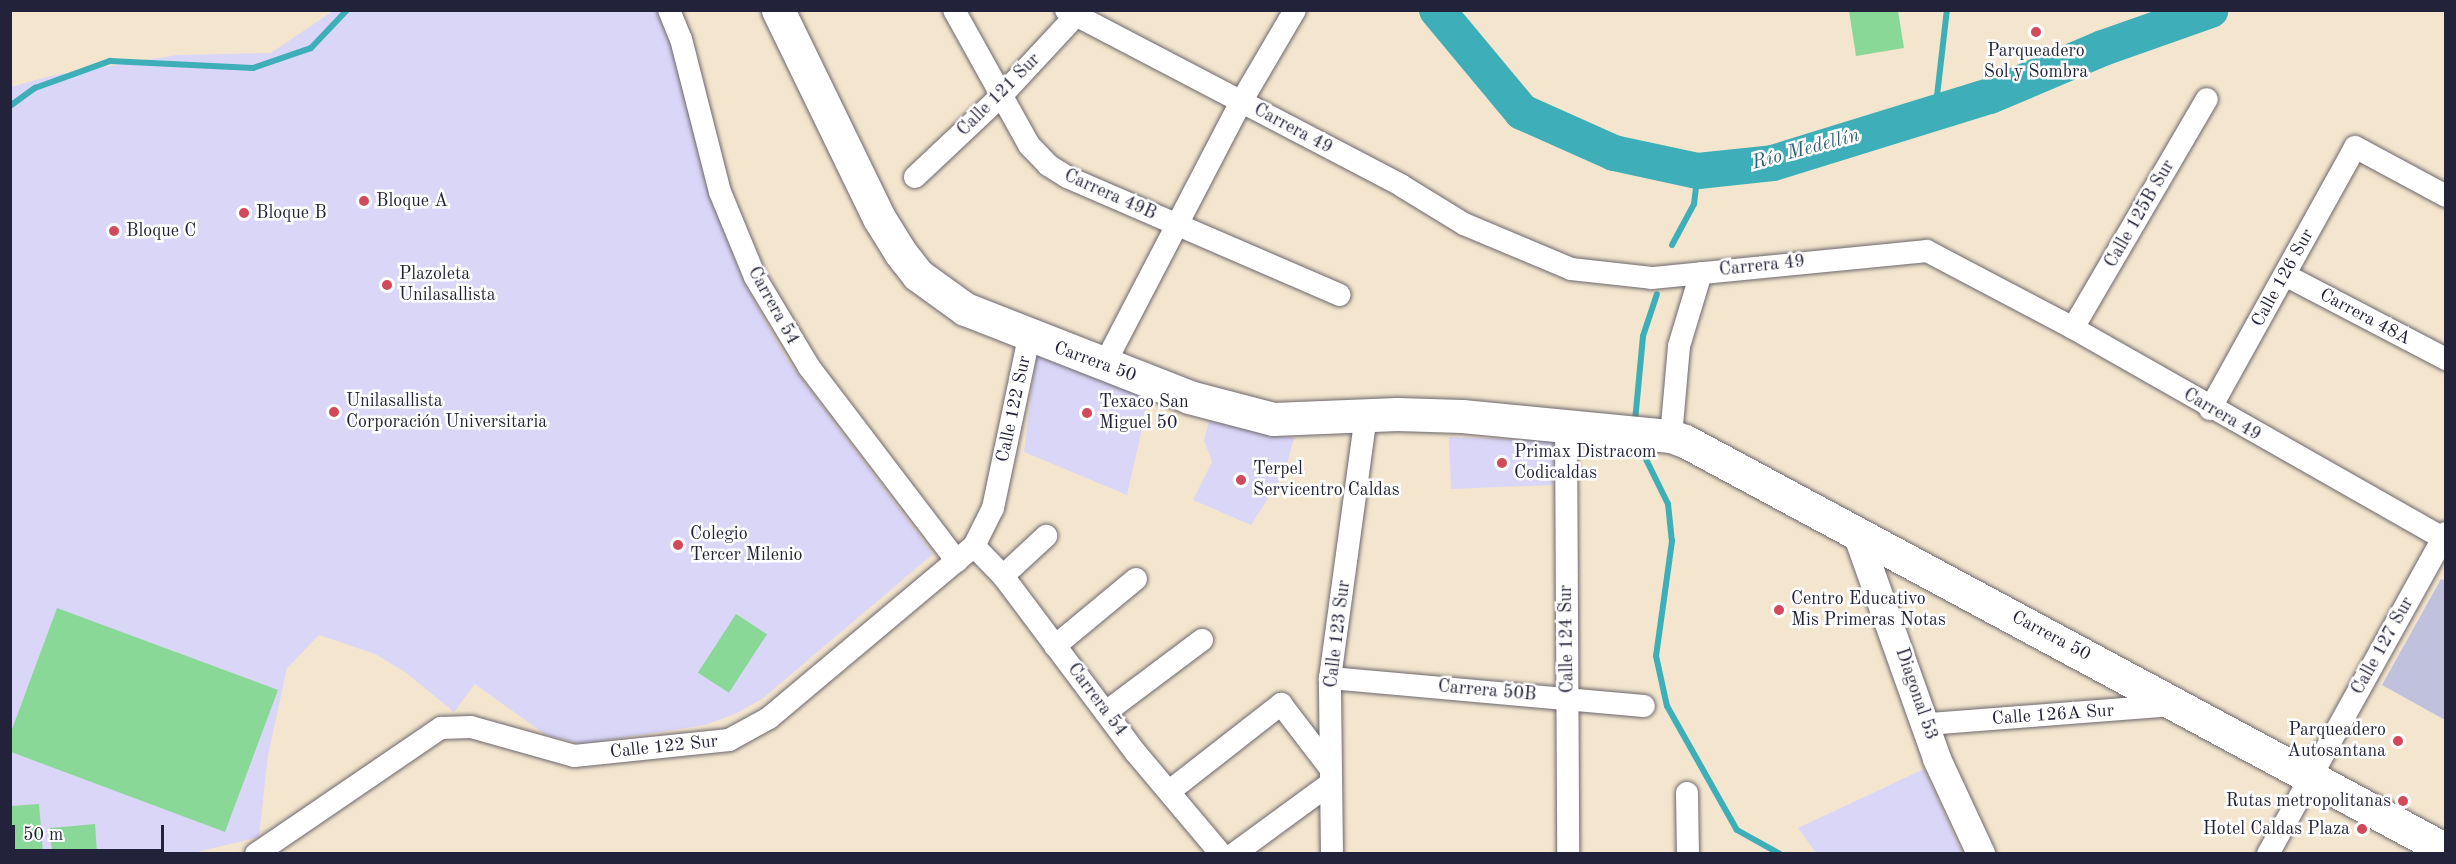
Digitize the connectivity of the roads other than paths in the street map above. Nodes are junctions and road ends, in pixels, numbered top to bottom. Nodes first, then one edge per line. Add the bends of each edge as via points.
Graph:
1 (669, 10) edge
2 (778, 10) edge
3 (954, 10) edge
4 (1295, 10) edge
5 (1074, 12) edge
6 (1002, 95) junction
7 (2208, 99) dead end
8 (1241, 102) junction
9 (915, 177) dead end
10 (2445, 196) edge
11 (1177, 224) junction
12 (1701, 273) junction
13 (2284, 274) junction
14 (1340, 296) dead end
15 (2073, 328) junction
16 (1029, 337) junction
17 (2445, 359) edge
18 (1104, 365) junction
19 (2210, 409) junction
20 (1366, 416) junction
21 (1566, 424) junction
22 (1648, 433) junction
23 (1856, 531) junction
24 (1046, 536) dead end
25 (2444, 537) edge
26 (974, 546) junction
27 (957, 561) junction
28 (1003, 576) junction
29 (1136, 579) dead end
30 (1202, 640) dead end
31 (1055, 646) junction
32 (1330, 678) junction
33 (1568, 698) junction
34 (2177, 705) junction
35 (1644, 706) dead end
36 (1106, 712) junction
37 (1928, 724) junction
38 (1330, 775) junction
39 (2311, 776) junction
40 (1171, 790) junction
41 (1688, 793) dead end
42 (2445, 850) edge
43 (256, 854) edge
44 (1221, 854) edge
45 (1234, 854) edge
46 (1332, 854) edge
47 (1568, 854) edge
48 (1688, 854) edge
49 (1981, 854) edge
50 (2268, 854) edge

1 - 27 street, Carrera 54 via 681,39 720,192 755,277 809,367
2 - 16 main road, Carrera 50 via 879,218 900,252 918,275 965,309
3 - 6 street, Carrera 49B
4 - 8 street
5 - 6 street, Calle 121 Sur
5 - 8 street, Carrera 49
6 - 9 street, Calle 121 Sur
6 - 11 street, Carrera 49B via 1029,145 1048,165 1067,177
7 - 15 street, Calle 125B Sur
8 - 11 street
8 - 12 street, Carrera 49 via 1402,186 1464,224 1571,268 1653,278
10 - 13 street, Calle 126 Sur via 2355,147
11 - 14 street, Carrera 49B
11 - 18 street
12 - 15 street, Carrera 49 via 1927,251
12 - 22 street
13 - 17 street, Carrera 48A
13 - 19 street, Calle 126 Sur
15 - 19 street, Carrera 49
16 - 18 main road, Carrera 50
16 - 26 street, Calle 122 Sur via 993,508
18 - 20 main road, Carrera 50 via 1189,397 1273,419
19 - 25 street, Carrera 49
20 - 21 main road, Carrera 50 via 1462,416
20 - 32 street, Calle 123 Sur
21 - 22 main road, Carrera 50
21 - 33 street, Calle 124 Sur
22 - 23 main road, Carrera 50
23 - 34 main road, Carrera 50
23 - 37 street, Diagonal 53
24 - 28 street
25 - 39 street, Calle 127 Sur
26 - 27 street, Calle 122 Sur
26 - 28 street, Carrera 54
27 - 43 street, Calle 122 Sur via 769,718 729,740 574,756 471,727 441,728
28 - 31 street, Carrera 54
29 - 31 street
30 - 36 street
31 - 36 street, Carrera 54
32 - 33 street, Carrera 50B
32 - 38 street, Calle 123 Sur
33 - 35 street, Carrera 50B
33 - 47 street, Calle 124 Sur
34 - 37 street, Calle 126A Sur
34 - 39 main road, Carrera 50
36 - 40 street, Carrera 54 via 1136,753
37 - 49 street, Diagonal 53 via 1937,759
38 - 40 street via 1281,704
38 - 45 street
38 - 46 street, Calle 123 Sur
39 - 42 main road, Carrera 50
39 - 50 street, Calle 127 Sur
40 - 44 street, Carrera 54
41 - 48 street

